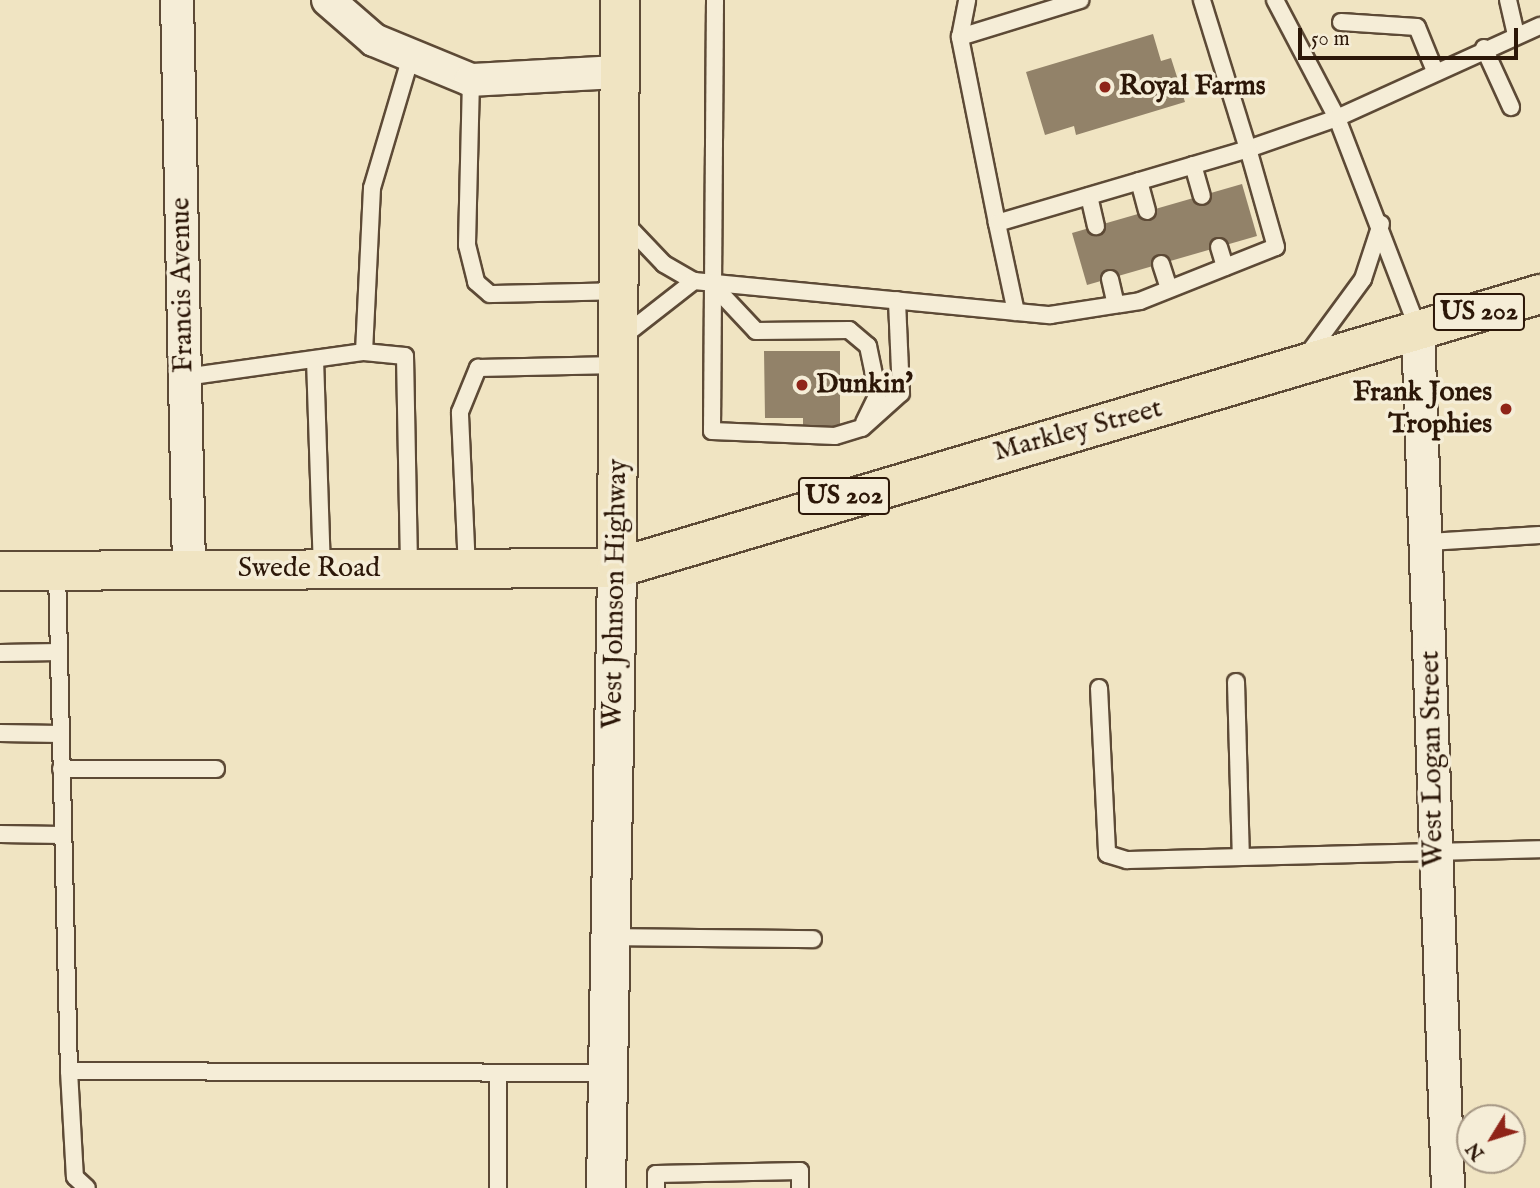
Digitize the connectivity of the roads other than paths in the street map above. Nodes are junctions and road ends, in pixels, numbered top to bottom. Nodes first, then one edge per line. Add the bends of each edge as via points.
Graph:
1 (177, 0) edge
2 (328, 0) edge
3 (620, 0) edge
4 (715, 0) edge
5 (967, 0) edge
6 (1080, 0) edge
7 (1202, 0) edge
8 (1275, 0) edge
9 (1508, 0) edge
10 (1342, 22) dead end
11 (1540, 26) edge
12 (1516, 35) junction
13 (960, 37) junction
14 (1484, 48) junction
15 (411, 56) junction
16 (1435, 71) junction
17 (620, 72) junction
18 (471, 80) junction
19 (1511, 107) dead end
20 (1338, 118) junction
21 (1248, 149) junction
22 (1193, 165) junction
23 (1139, 181) junction
24 (1089, 196) junction
25 (1202, 196) dead end
26 (1147, 211) dead end
27 (619, 216) junction
28 (997, 223) junction
29 (1381, 224) junction
30 (1096, 226) dead end
31 (1219, 247) dead end
32 (1161, 264) dead end
33 (1225, 267) junction
34 (1110, 278) dead end
35 (702, 281) junction
36 (1169, 289) junction
37 (618, 291) junction
38 (1540, 295) edge
39 (897, 300) junction
40 (1116, 304) junction
41 (1016, 312) junction
42 (1418, 330) junction
43 (364, 352) junction
44 (618, 352) junction
45 (315, 359) junction
46 (1298, 366) junction
47 (185, 377) junction
48 (862, 428) junction
49 (1540, 535) edge
50 (1429, 542) junction
51 (617, 568) junction
52 (322, 569) junction
53 (409, 569) junction
54 (467, 569) junction
55 (190, 570) junction
56 (0, 571) edge
57 (57, 571) junction
58 (59, 652) junction
59 (0, 653) edge
60 (1236, 682) dead end
61 (1099, 688) dead end
62 (0, 733) edge
63 (60, 734) junction
64 (61, 769) junction
65 (216, 769) dead end
66 (0, 834) edge
67 (62, 835) junction
68 (1540, 849) edge
69 (1435, 851) junction
70 (1241, 856) junction
71 (610, 937) junction
72 (813, 939) dead end
73 (69, 1071) junction
74 (608, 1073) junction
75 (498, 1074) junction
76 (87, 1188) edge
77 (498, 1188) edge
78 (606, 1188) edge
79 (656, 1188) edge
80 (800, 1188) edge
81 (1448, 1188) edge

1 - 47 street, Francis Avenue
2 - 15 street via 374,40
3 - 17 main road, West Johnson Highway
4 - 35 lane
5 - 13 lane
6 - 13 lane
7 - 21 lane
8 - 20 lane
9 - 12 lane
10 - 16 lane via 1417,27
11 - 12 lane
12 - 14 lane
13 - 28 lane
14 - 16 lane
14 - 19 lane
15 - 18 street
15 - 43 lane via 372,188
16 - 20 lane
17 - 18 street
17 - 27 main road, West Johnson Highway
18 - 37 lane via 467,245 476,282 490,294
20 - 21 lane
20 - 29 lane
21 - 22 lane
21 - 33 lane via 1276,247
22 - 23 lane
22 - 25 lane
23 - 24 lane
23 - 26 lane
24 - 28 lane
24 - 30 lane
27 - 35 lane via 664,264
27 - 37 main road, West Johnson Highway
28 - 41 lane
29 - 42 lane
29 - 46 lane via 1345,312
31 - 33 lane
32 - 36 lane
33 - 36 lane
34 - 40 lane
35 - 39 lane
35 - 44 lane
35 - 48 lane via 756,331 849,330 869,346 877,394
35 - 48 lane via 712,431 835,436
36 - 40 lane
37 - 44 main road, West Johnson Highway
38 - 42 main road, Markley Street / US 202
39 - 41 lane
39 - 48 lane via 901,393
40 - 41 lane via 1050,315
42 - 46 main road, Markley Street / US 202
42 - 50 street, West Logan Street
43 - 45 lane
43 - 53 lane via 404,356
44 - 51 main road, West Johnson Highway
44 - 54 lane via 490,363 478,369 460,412
45 - 47 lane
45 - 52 lane
46 - 51 main road, Markley Street / US 202
47 - 55 street, Francis Avenue
49 - 50 lane
50 - 69 street, West Logan Street
51 - 54 main road, Swede Road
51 - 71 street, West Johnson Highway
52 - 53 main road, Swede Road
52 - 55 main road, Swede Road
53 - 54 main road, Swede Road
55 - 57 main road, Swede Road
56 - 57 main road, Swede Road
57 - 58 lane
58 - 59 lane
58 - 63 lane
60 - 70 lane
61 - 70 lane via 1107,854 1127,860
62 - 63 lane
63 - 64 lane
64 - 65 lane
64 - 67 lane
66 - 67 lane
67 - 73 lane
68 - 69 lane
69 - 70 lane
69 - 81 street, West Logan Street
71 - 72 lane
71 - 74 street, West Johnson Highway
73 - 75 lane
73 - 76 lane via 75,1177
74 - 75 lane
74 - 78 street, West Johnson Highway
75 - 77 lane
79 - 80 lane via 656,1174 800,1171

